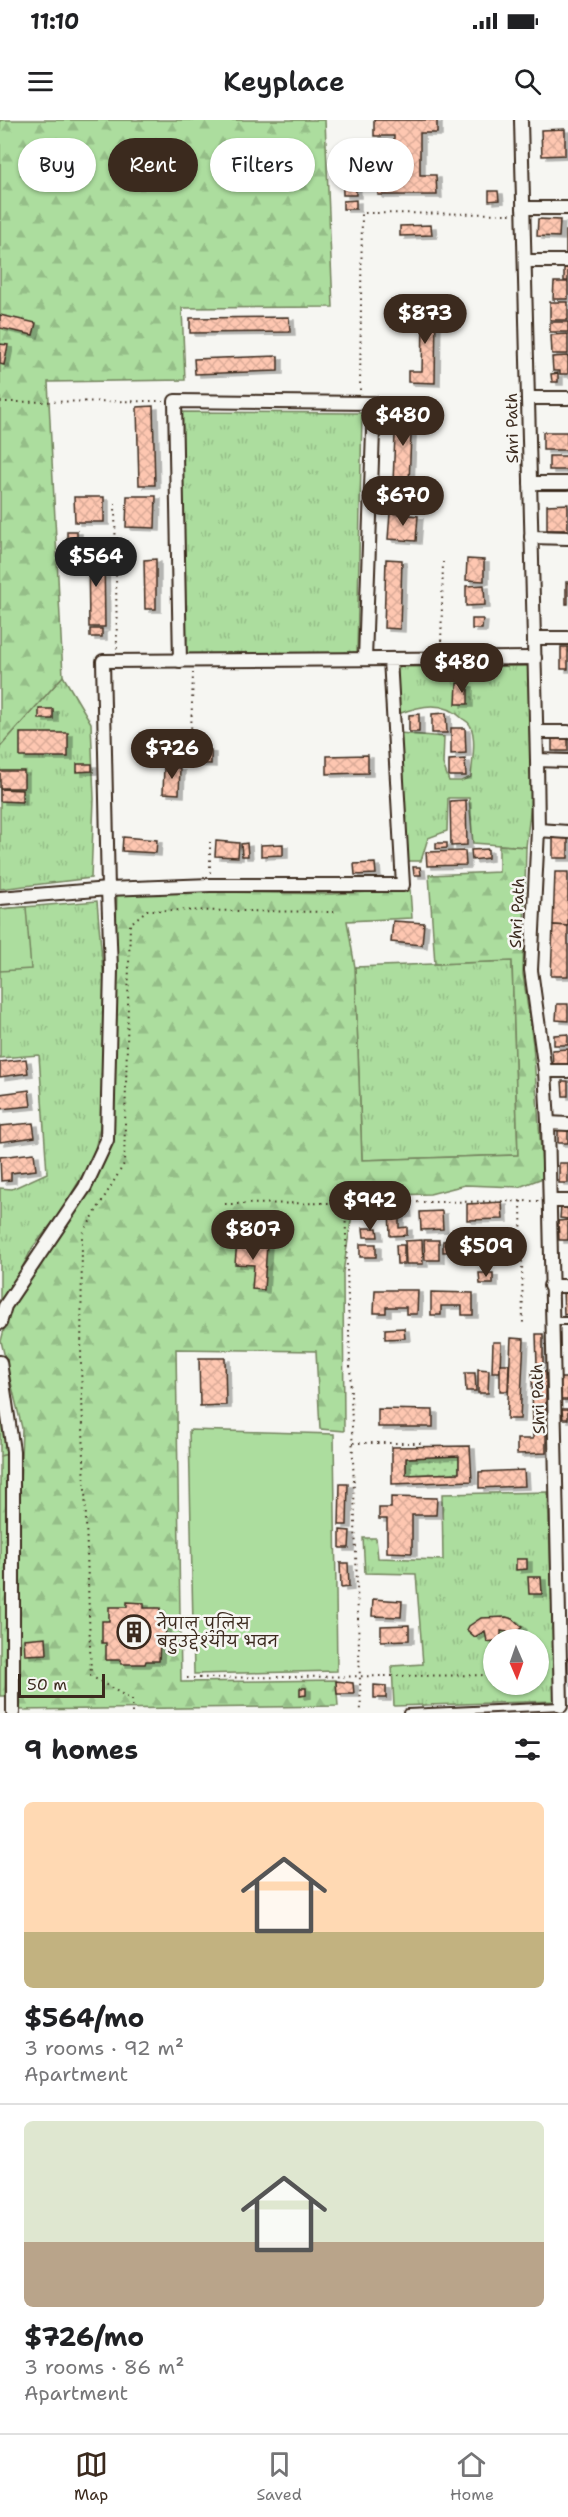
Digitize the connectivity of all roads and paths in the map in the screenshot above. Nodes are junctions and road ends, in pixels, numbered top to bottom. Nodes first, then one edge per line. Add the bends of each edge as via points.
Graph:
1 (521, 120) edge
2 (568, 208) edge
3 (523, 211) junction
4 (525, 261) junction
5 (568, 261) edge
6 (528, 398) junction
7 (568, 398) edge
8 (175, 401) junction
9 (0, 402) edge
10 (360, 402) junction
11 (530, 483) junction
12 (568, 483) edge
13 (115, 503) dead end
14 (531, 537) junction
15 (568, 538) edge
16 (443, 562) dead end
17 (534, 638) junction
18 (568, 638) edge
19 (535, 658) junction
20 (365, 659) junction
21 (390, 659) junction
22 (441, 659) junction
23 (117, 661) junction
24 (187, 661) junction
25 (537, 732) junction
26 (568, 732) edge
27 (191, 734) dead end
28 (537, 760) junction
29 (568, 761) edge
30 (538, 830) junction
31 (568, 832) edge
32 (210, 842) dead end
33 (210, 885) junction
34 (108, 889) junction
35 (0, 898) edge
36 (338, 912) dead end
37 (545, 1071) junction
38 (568, 1071) edge
39 (548, 1124) junction
40 (568, 1124) edge
41 (522, 1201) junction
42 (550, 1201) junction
43 (568, 1201) edge
44 (225, 1204) dead end
45 (345, 1204) junction
46 (550, 1286) junction
47 (568, 1286) edge
48 (552, 1321) junction
49 (568, 1321) edge
50 (0, 1323) edge
51 (524, 1325) dead end
52 (0, 1362) edge
53 (353, 1443) junction
54 (422, 1443) dead end
55 (360, 1675) junction
56 (483, 1675) edge
57 (187, 1678) dead end
58 (561, 1706) joint
59 (13, 1713) edge
60 (132, 1713) edge
61 (361, 1713) edge
62 (407, 1713) edge

1 - 3 street, Shri Path
2 - 3 street
3 - 4 street, Shri Path
3 - 10 path via 362,213
4 - 5 street
4 - 6 street, Shri Path
6 - 7 street
6 - 11 street, Shri Path
8 - 9 path
8 - 10 street
8 - 24 street
10 - 20 street via 374,403
11 - 12 street
11 - 14 street, Shri Path
13 - 23 path
14 - 15 street
14 - 17 street, Shri Path
16 - 22 path
17 - 18 street
17 - 19 street, Shri Path
19 - 22 street
19 - 25 street, Shri Path
20 - 21 street
20 - 24 street
21 - 22 street
21 - 33 street via 403,885
23 - 24 street
23 - 34 street via 103,661
24 - 27 path
25 - 26 street
25 - 28 street, Shri Path
28 - 29 street
28 - 30 street, Shri Path
30 - 31 street
30 - 37 street, Shri Path via 531,970
32 - 33 path
33 - 34 street
34 - 35 street
34 - 50 street via 111,969 107,1140 85,1187 5,1306
36 - 60 path via 147,910 130,924 124,1164 82,1235 81,1365 91,1676 132,1700
37 - 38 street
37 - 39 street, Shri Path
39 - 40 street
39 - 42 street, Shri Path
41 - 42 path
41 - 45 path
41 - 51 path
42 - 43 street
42 - 46 street, Shri Path
44 - 45 path
45 - 53 path
46 - 47 street
46 - 48 street, Shri Path
48 - 49 lane
48 - 58 street, Shri Path
52 - 59 street via 13,1451
53 - 54 path
53 - 55 path
55 - 56 path
55 - 57 path
55 - 61 path
58 - 62 lane

